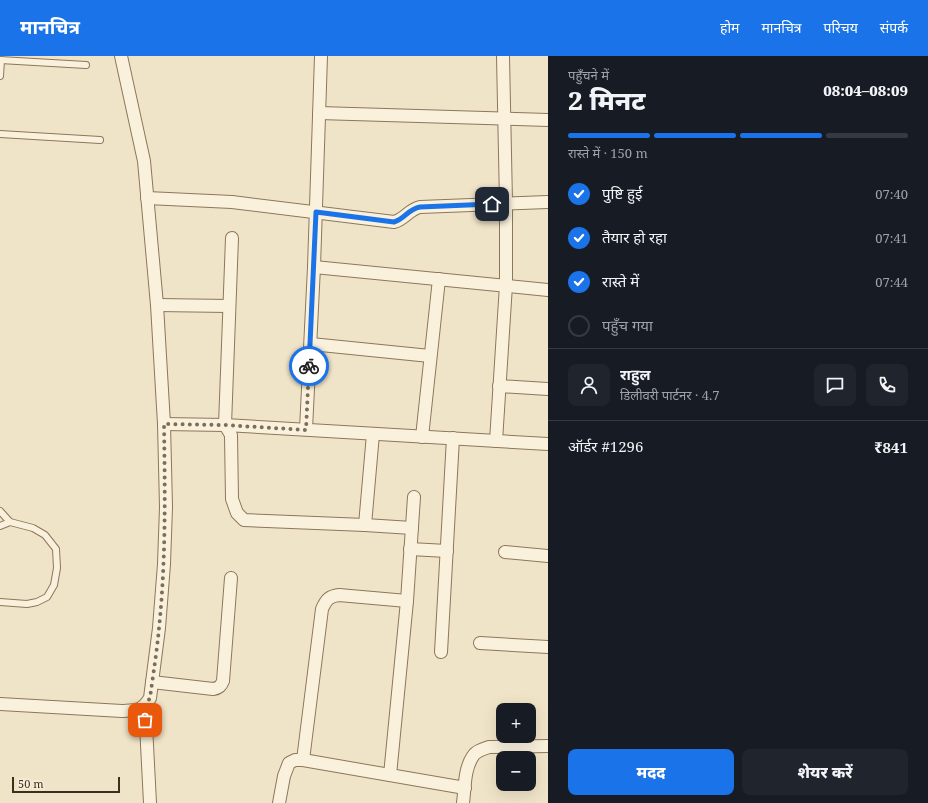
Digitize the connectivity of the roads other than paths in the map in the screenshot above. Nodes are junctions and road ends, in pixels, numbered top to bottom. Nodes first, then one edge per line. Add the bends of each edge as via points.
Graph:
1 (121, 56) edge
2 (320, 56) edge
3 (503, 56) edge
4 (1, 60) edge
5 (86, 65) dead end
6 (0, 76) edge
7 (319, 113) junction
8 (504, 119) junction
9 (548, 120) edge
10 (0, 134) edge
11 (100, 140) dead end
12 (147, 198) junction
13 (548, 202) edge
14 (506, 203) junction
15 (316, 212) junction
16 (232, 238) dead end
17 (314, 266) junction
18 (439, 279) junction
19 (506, 285) junction
20 (548, 290) edge
21 (157, 305) junction
22 (229, 306) junction
23 (311, 344) junction
24 (430, 356) junction
25 (499, 386) junction
26 (548, 389) edge
27 (164, 424) junction
28 (225, 425) junction
29 (306, 430) junction
30 (373, 434) junction
31 (422, 436) junction
32 (453, 438) junction
33 (496, 441) junction
34 (548, 444) edge
35 (414, 497) dead end
36 (0, 510) edge
37 (10, 522) junction
38 (365, 525) junction
39 (0, 526) edge
40 (412, 528) junction
41 (410, 548) junction
42 (447, 551) junction
43 (504, 552) dead end
44 (548, 556) edge
45 (231, 578) dead end
46 (407, 601) junction
47 (0, 602) edge
48 (480, 643) dead end
49 (548, 647) edge
50 (441, 652) dead end
51 (152, 682) junction
52 (0, 704) edge
53 (145, 706) junction
54 (548, 746) edge
55 (303, 760) junction
56 (390, 775) junction
57 (465, 788) junction
58 (150, 803) edge
59 (279, 803) edge
60 (463, 803) edge

1 - 12 street via 144,162
2 - 7 street
3 - 8 street
4 - 5 lane
4 - 6 lane
7 - 8 street
7 - 15 street
8 - 9 street
8 - 14 street
10 - 11 lane
12 - 15 street via 232,202
12 - 21 street
13 - 14 street
14 - 15 street via 413,208 394,222
14 - 19 street
15 - 17 street
16 - 22 street
17 - 18 street
17 - 23 street
18 - 19 street
18 - 24 street
19 - 20 street
19 - 25 street
21 - 22 street
21 - 27 street
22 - 28 street
23 - 24 street
23 - 29 street
24 - 31 street
25 - 26 street
25 - 33 street
27 - 28 street
27 - 51 street via 164,564
28 - 29 street
28 - 38 street via 231,435 232,499 237,513 244,520
29 - 30 street
30 - 31 street
30 - 38 street
31 - 32 street
32 - 33 street
32 - 42 street
33 - 34 street
35 - 40 street
36 - 37 lane
37 - 39 lane
37 - 47 lane via 33,528 45,535 56,549 57,568 54,585 47,597 28,604
38 - 40 street
40 - 41 street
41 - 42 street
41 - 46 street
42 - 50 street
43 - 44 street
45 - 51 street via 222,686 213,689
46 - 55 street via 339,595 325,601
46 - 56 street
48 - 49 street
51 - 53 street via 150,698
52 - 53 street via 122,711 137,710
53 - 58 street
54 - 57 street via 481,749 473,755 468,767
55 - 56 street
55 - 59 street via 289,763
56 - 57 street
57 - 60 street

